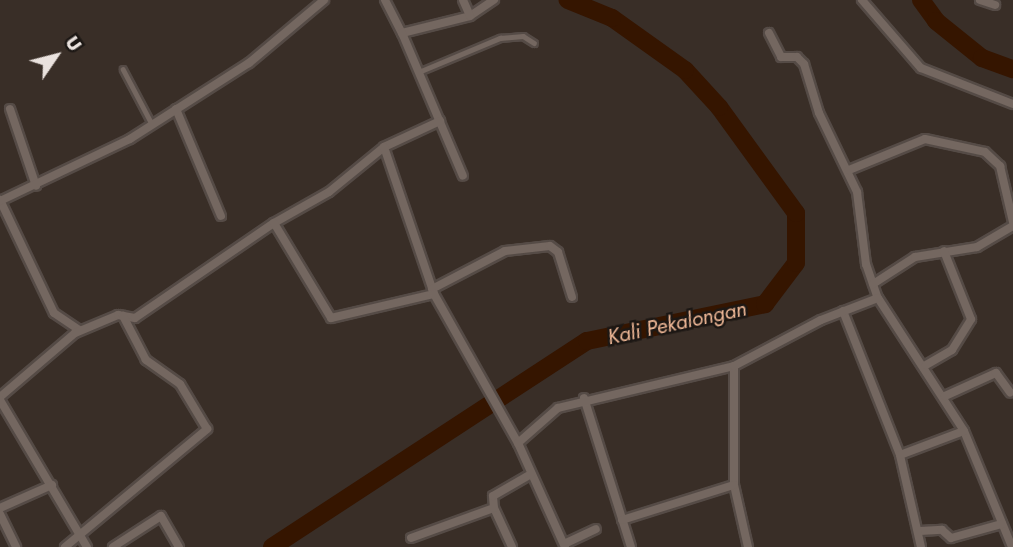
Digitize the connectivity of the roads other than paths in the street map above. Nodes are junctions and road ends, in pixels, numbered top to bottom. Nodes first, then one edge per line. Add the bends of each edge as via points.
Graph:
1 (324, 0) edge
2 (385, 0) edge
3 (463, 0) edge
4 (494, 0) edge
5 (862, 0) edge
6 (980, 0) edge
7 (995, 5) dead end
8 (470, 16) junction
9 (402, 33) junction
10 (768, 33) dead end
11 (534, 43) dead end
12 (123, 69) dead end
13 (421, 71) junction
14 (1013, 104) edge
15 (10, 108) dead end
16 (176, 109) junction
17 (440, 121) junction
18 (152, 124) junction
19 (384, 147) junction
20 (849, 170) junction
21 (463, 176) dead end
22 (36, 186) junction
23 (0, 200) edge
24 (221, 216) dead end
25 (274, 223) junction
26 (1013, 224) edge
27 (944, 251) junction
28 (873, 284) junction
29 (433, 291) junction
30 (572, 297) dead end
31 (878, 298) junction
32 (843, 311) junction
33 (122, 316) junction
34 (79, 330) junction
35 (926, 365) junction
36 (734, 366) junction
37 (1010, 392) dead end
38 (945, 396) junction
39 (0, 398) edge
40 (584, 398) junction
41 (964, 431) junction
42 (518, 443) junction
43 (900, 455) junction
44 (531, 474) junction
45 (52, 485) junction
46 (734, 485) junction
47 (0, 508) edge
48 (494, 508) junction
49 (0, 514) edge
50 (622, 520) junction
51 (1002, 524) junction
52 (596, 530) dead end
53 (920, 531) junction
54 (80, 534) junction
55 (411, 538) dead end
56 (565, 546) edge
57 (16, 547) edge
58 (65, 547) edge
59 (87, 547) edge
60 (113, 547) edge
61 (179, 547) edge
62 (512, 547) edge
63 (631, 547) edge
64 (748, 547) edge
65 (921, 547) edge
66 (1012, 547) edge

1 - 16 street via 249,63
2 - 9 street
3 - 8 street
4 - 8 street
5 - 14 street via 921,68
6 - 7 street
8 - 9 street
9 - 13 street
10 - 20 street via 781,57 797,57 804,64 823,122
11 - 13 lane via 517,35 500,38
12 - 18 lane
13 - 17 street
15 - 22 street
16 - 18 street
16 - 24 street
17 - 19 street
17 - 21 street
18 - 22 street
19 - 25 street via 329,192
19 - 29 street
20 - 26 street via 925,139 985,152 1000,166
20 - 28 street
22 - 23 street
23 - 34 street via 54,313
25 - 29 street via 331,318
25 - 33 street via 135,318
26 - 27 street via 977,247
27 - 28 street via 915,257
27 - 35 street via 971,319 953,350
28 - 31 street
29 - 30 street via 505,251 550,246 559,254
29 - 42 street
31 - 32 street
31 - 35 street
32 - 36 street
32 - 43 street
33 - 34 street
33 - 54 street via 146,360 180,384 207,429
34 - 39 street
35 - 38 street
36 - 40 street
36 - 46 street
37 - 38 street via 996,373
38 - 41 street
39 - 45 street
40 - 42 street via 558,408
40 - 50 street
41 - 43 street
41 - 51 street
42 - 44 street
43 - 53 street
44 - 48 street via 493,496
44 - 56 street
45 - 47 street
45 - 54 street
46 - 50 street
46 - 64 street
48 - 55 street
48 - 62 street
49 - 57 street
50 - 63 street
51 - 53 street via 951,538 942,530
51 - 66 street
52 - 56 street
53 - 65 street
54 - 58 street
54 - 59 street
60 - 61 street via 161,516

